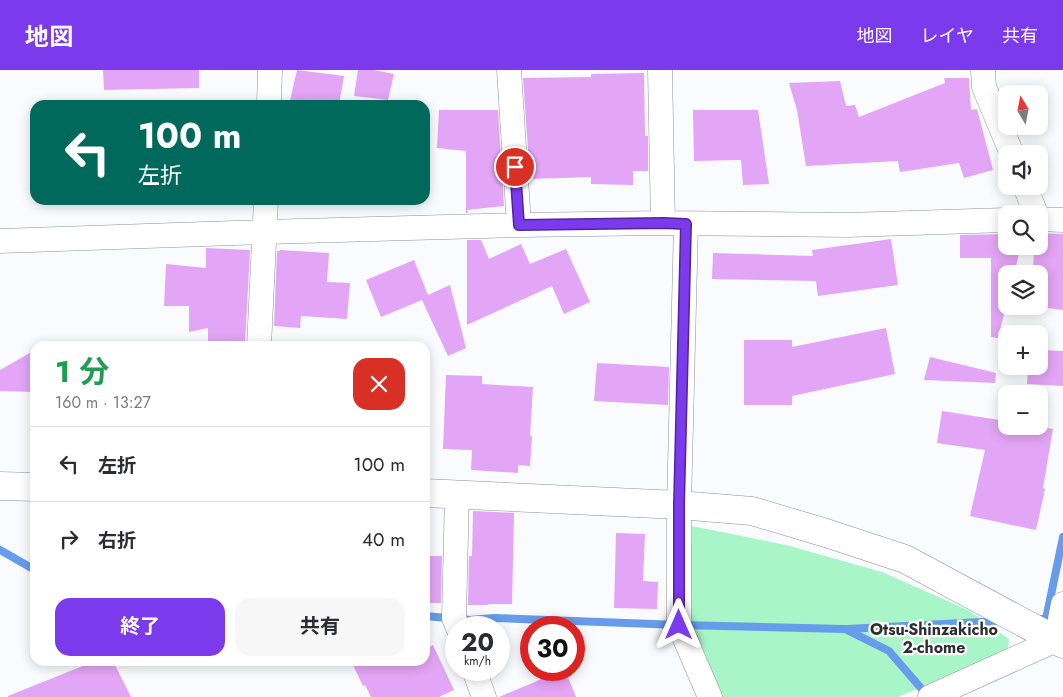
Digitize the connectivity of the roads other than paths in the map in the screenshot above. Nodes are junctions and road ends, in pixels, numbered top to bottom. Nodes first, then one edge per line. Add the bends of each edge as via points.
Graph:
1 (270, 70) edge
2 (509, 70) edge
3 (660, 70) edge
4 (983, 70) edge
5 (269, 100) edge
6 (1008, 145) edge
7 (266, 205) edge
8 (998, 220) edge
9 (1048, 220) edge
10 (1063, 220) edge
11 (674, 223) junction
12 (519, 225) junction
13 (265, 232) junction
14 (0, 241) edge
15 (259, 341) edge
16 (0, 486) edge
17 (30, 487) edge
18 (430, 493) edge
19 (457, 494) junction
20 (679, 505) junction
21 (1063, 604) edge
22 (454, 616) edge
23 (1059, 642) edge
24 (478, 681) edge
25 (484, 697) edge
26 (710, 697) edge
27 (930, 697) edge

1 - 5 street
2 - 12 street
3 - 11 street
4 - 6 street via 984,87
7 - 13 street
8 - 11 street via 848,225
9 - 10 street
11 - 12 street
11 - 20 street
12 - 13 street
13 - 14 street
13 - 15 street
16 - 17 street
18 - 19 street
19 - 20 street
19 - 22 street
20 - 23 street via 752,511 905,559
20 - 26 street via 679,625
21 - 23 street
23 - 27 street
24 - 25 street

